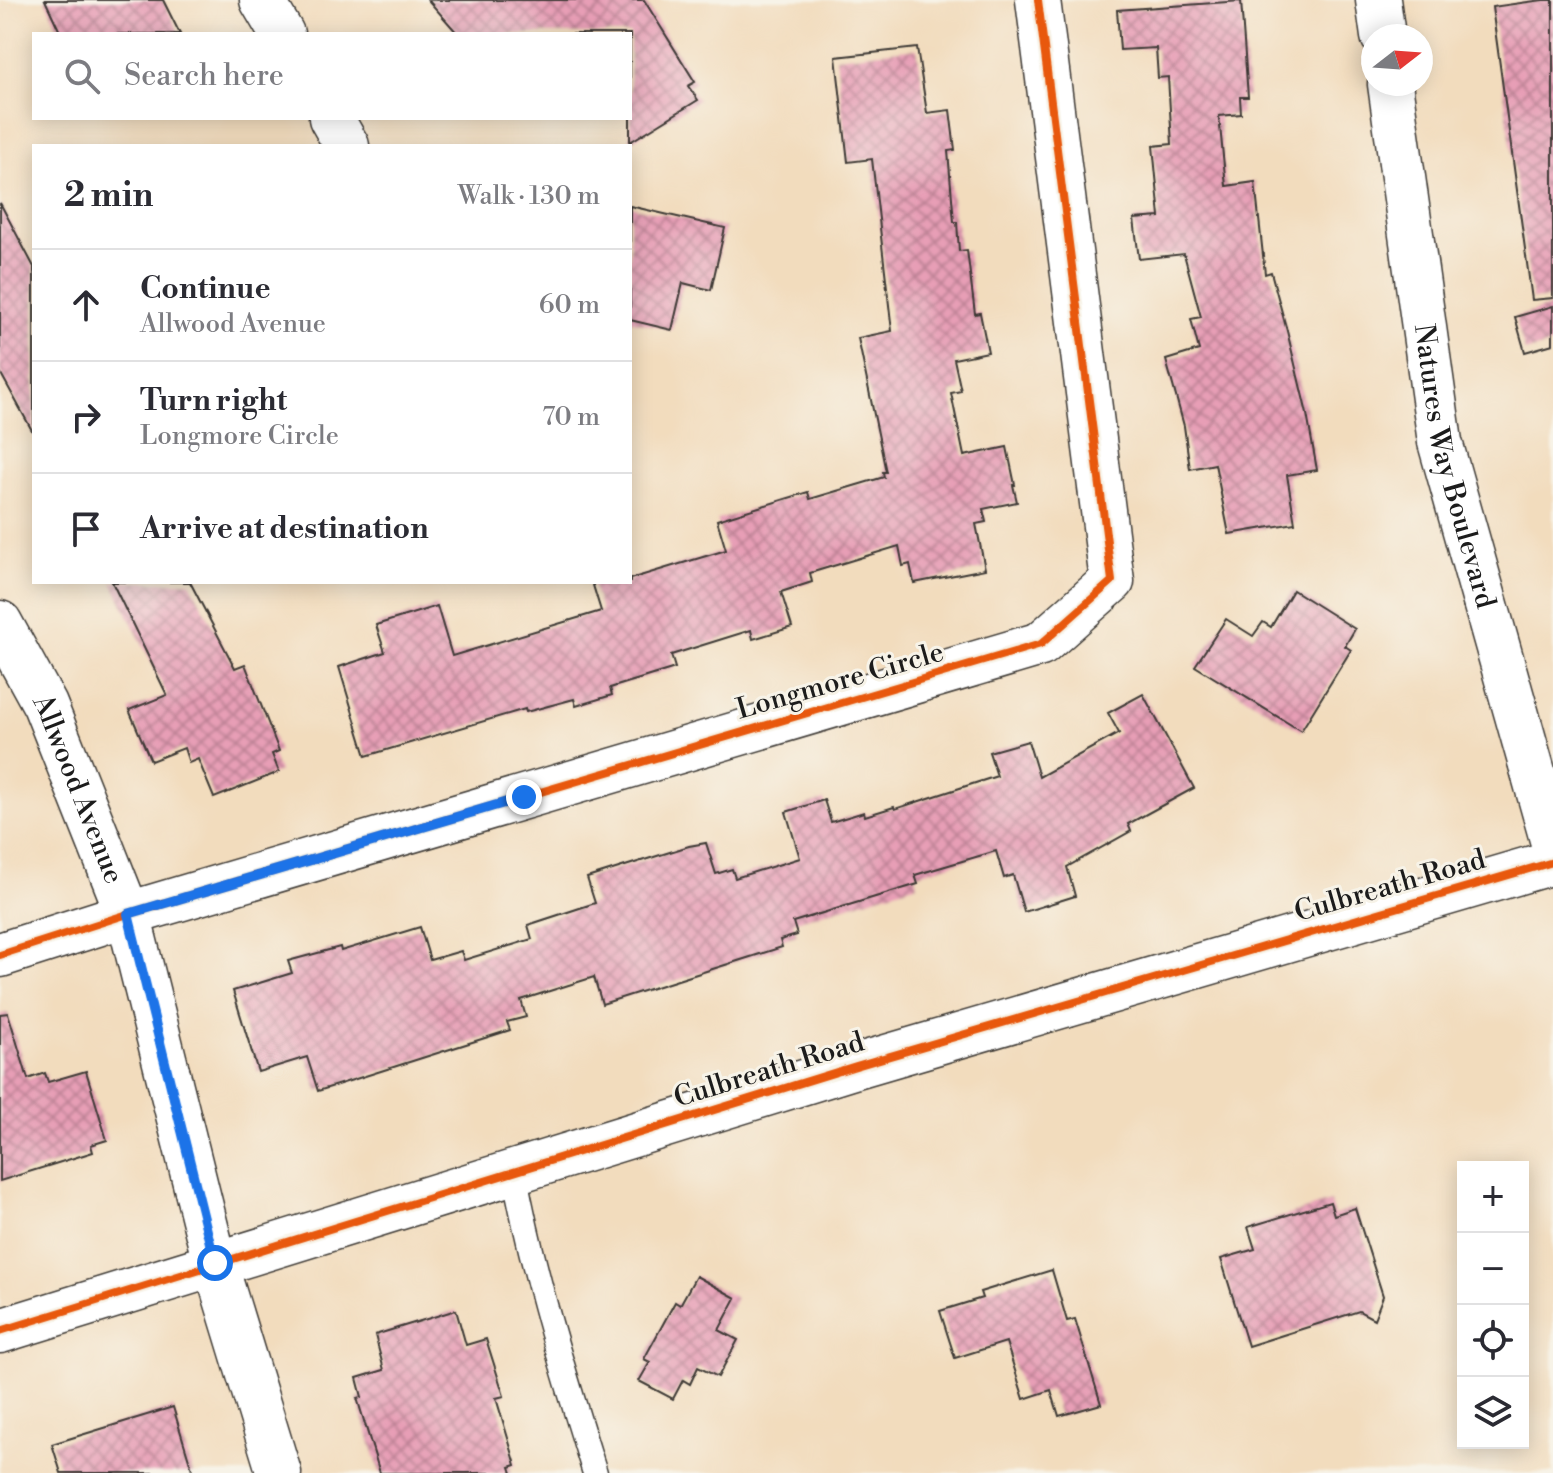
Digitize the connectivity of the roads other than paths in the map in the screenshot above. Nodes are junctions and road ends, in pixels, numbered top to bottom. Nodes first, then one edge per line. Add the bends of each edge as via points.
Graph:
1 (262, 0) edge
2 (1038, 0) edge
3 (1378, 0) edge
4 (1381, 24) edge
5 (281, 32) edge
6 (1392, 96) edge
7 (332, 120) edge
8 (346, 144) edge
9 (0, 623) edge
10 (1553, 843) edge
11 (1553, 862) edge
12 (128, 914) junction
13 (0, 955) edge
14 (514, 1171) junction
15 (215, 1263) junction
16 (0, 1331) edge
17 (279, 1473) edge
18 (595, 1473) edge

1 - 5 street
2 - 12 street, Longmore Circle via 1112,581 1041,644
3 - 4 street
6 - 10 street, Natures Way Boulevard via 1440,442
7 - 8 street
9 - 12 street, Allwood Avenue via 45,705
11 - 14 street, Culbreath Road
12 - 13 street, Longmore Circle
12 - 15 street, Allwood Avenue
14 - 15 street, Culbreath Road
14 - 18 lane via 527,1242
15 - 16 street, Culbreath Road
15 - 17 street, Allwood Avenue

